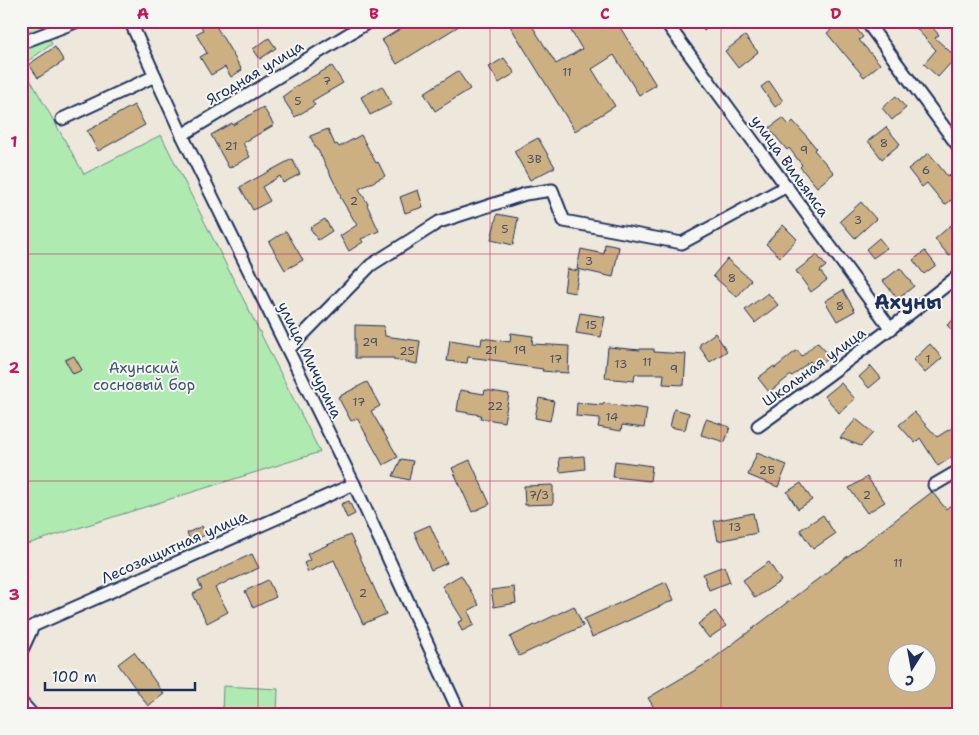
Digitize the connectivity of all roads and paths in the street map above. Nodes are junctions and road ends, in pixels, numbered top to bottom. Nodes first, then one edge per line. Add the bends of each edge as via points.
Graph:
1 (78, 21) edge
2 (130, 21) edge
3 (370, 21) edge
4 (665, 21) edge
5 (866, 21) edge
6 (21, 44) edge
7 (155, 76) junction
8 (62, 119) dead end
9 (182, 134) junction
10 (958, 146) edge
11 (787, 186) junction
12 (958, 276) edge
13 (891, 328) junction
14 (288, 350) junction
15 (758, 426) dead end
16 (958, 471) edge
17 (354, 484) junction
18 (934, 485) dead end
19 (21, 652) edge
20 (21, 702) edge
21 (32, 714) edge
22 (460, 714) edge

1 - 6 street
2 - 7 street, улица Мичурина
3 - 9 street, Ягодная улица
4 - 11 street, улица Вильямса
5 - 10 street
7 - 8 street
7 - 9 street, улица Мичурина
9 - 14 street, улица Мичурина
11 - 13 street, улица Вильямса
11 - 14 street via 682,243 564,221 552,190 525,194 439,222 371,265
12 - 13 street, Школьная улица
13 - 15 street, Школьная улица
14 - 17 street, улица Мичурина
16 - 18 street
17 - 19 street, Лесозащитная улица via 32,626
17 - 22 street, улица Мичурина
20 - 21 street

